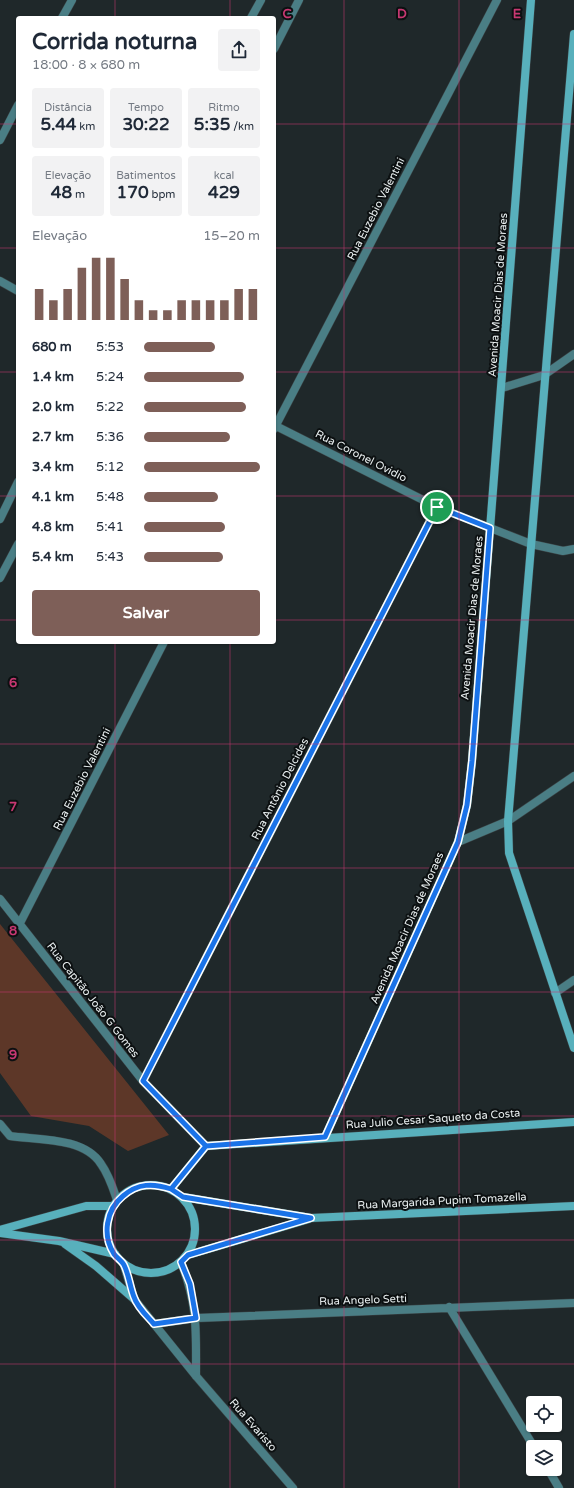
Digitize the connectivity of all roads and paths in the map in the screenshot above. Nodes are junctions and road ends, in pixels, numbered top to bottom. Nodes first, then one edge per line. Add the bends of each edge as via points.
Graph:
1 (72, 0) edge
2 (261, 0) edge
3 (299, 0) edge
4 (497, 0) edge
5 (531, 0) edge
6 (63, 16) edge
7 (252, 16) edge
8 (574, 34) edge
9 (276, 45) edge
10 (16, 109) edge
11 (0, 140) edge
12 (0, 281) edge
13 (16, 290) edge
14 (574, 354) edge
15 (544, 375) junction
16 (502, 388) junction
17 (276, 425) edge
18 (276, 427) edge
19 (16, 486) edge
20 (437, 507) junction
21 (0, 519) edge
22 (490, 528) junction
23 (531, 544) junction
24 (16, 548) edge
25 (574, 549) edge
26 (0, 578) edge
27 (163, 644) edge
28 (574, 776) edge
29 (508, 821) junction
30 (458, 842) junction
31 (0, 899) edge
32 (19, 925) junction
33 (574, 980) edge
34 (554, 993) junction
35 (574, 1048) edge
36 (143, 1081) junction
37 (574, 1122) edge
38 (0, 1124) edge
39 (325, 1137) junction
40 (206, 1146) junction
41 (171, 1189) junction
42 (183, 1197) junction
43 (115, 1203) junction
44 (574, 1206) edge
45 (311, 1218) junction
46 (0, 1230) edge
47 (0, 1233) edge
48 (59, 1241) junction
49 (115, 1254) junction
50 (188, 1255) junction
51 (181, 1262) junction
52 (124, 1265) junction
53 (134, 1299) junction
54 (574, 1304) edge
55 (450, 1307) junction
56 (196, 1318) junction
57 (154, 1324) junction
58 (196, 1376) junction
59 (530, 1440) edge
60 (552, 1476) edge
61 (294, 1488) edge
62 (559, 1488) edge

1 - 6 street
2 - 7 street
3 - 9 street
4 - 17 street, Rua Euzebio Valentini
5 - 16 main road, Avenida Moacir Dias de Moraes
8 - 15 main road
10 - 11 street
12 - 13 street
14 - 15 street
15 - 16 street
15 - 23 main road
16 - 22 main road, Avenida Moacir Dias de Moraes
18 - 20 street, Rua Coronel Ovidio
19 - 21 street
20 - 22 street, Rua Coronel Ovidio
20 - 36 street, Rua Antônio Delcides
22 - 23 street, Rua Coronel Ovidio
22 - 30 main road, Avenida Moacir Dias de Moraes via 472,761 467,805
23 - 25 street, Rua Coronel Ovidio via 563,552
23 - 29 main road
24 - 26 street
27 - 32 street, Rua Euzebio Valentini
28 - 29 street
29 - 30 street
29 - 34 main road via 509,853
30 - 39 main road, Avenida Moacir Dias de Moraes
31 - 32 street, Rua Capitão João G Gomes
32 - 36 street, Rua Capitão João G Gomes
33 - 34 street
34 - 35 main road
36 - 40 street, Rua Capitão João G Gomes
37 - 39 main road, Rua Julio Cesar Saqueto da Costa
38 - 43 street via 10,1136 75,1144 89,1151 101,1163
39 - 40 main road, Rua Julio Cesar Saqueto da Costa
40 - 41 main road
41 - 42 main road
41 - 43 main road via 157,1185 142,1185 129,1191
42 - 45 main road, Rua Margarida Pupim Tomazella
42 - 50 main road via 192,1210 196,1226 194,1241
43 - 46 main road via 86,1206
43 - 49 main road via 108,1218 107,1230 109,1243
44 - 45 main road, Rua Margarida Pupim Tomazella
45 - 50 main road, Rua Margarida Pupim Tomazella
47 - 48 main road
48 - 49 main road
48 - 53 main road via 96,1266
49 - 52 main road
50 - 51 main road
51 - 52 main road via 168,1270 154,1274 138,1272
51 - 56 street via 190,1284
52 - 53 street, Rua Evaristo
53 - 57 street, Rua Evaristo
54 - 55 street, Rua Angelo Setti
55 - 56 street, Rua Angelo Setti
55 - 59 street
56 - 57 street, Rua Angelo Setti
56 - 58 street
57 - 58 street, Rua Evaristo
58 - 61 street, Rua Evaristo
60 - 62 street

